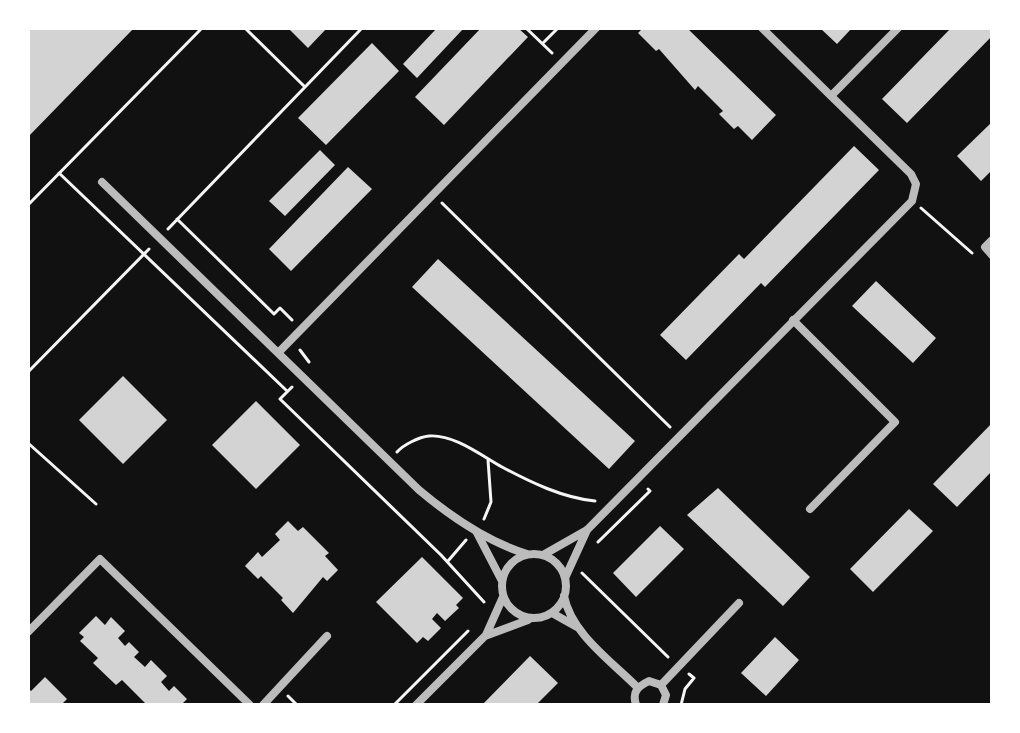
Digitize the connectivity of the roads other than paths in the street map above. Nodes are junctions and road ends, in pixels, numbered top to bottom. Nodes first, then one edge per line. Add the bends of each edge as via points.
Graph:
1 (596, 28) edge
2 (762, 28) edge
3 (898, 28) edge
4 (831, 96) junction
5 (102, 182) dead end
6 (793, 320) junction
7 (278, 353) junction
8 (810, 509) dead end
9 (475, 530) junction
10 (587, 530) junction
11 (527, 554) junction
12 (543, 555) junction
13 (565, 578) junction
14 (502, 581) junction
15 (564, 595) junction
16 (503, 597) junction
17 (739, 603) dead end
18 (552, 613) junction
19 (533, 618) junction
20 (577, 627) junction
21 (28, 632) edge
22 (327, 636) dead end
23 (485, 636) junction
24 (661, 685) junction
25 (637, 687) junction
26 (250, 705) edge
27 (263, 705) edge
28 (416, 705) edge
29 (636, 705) edge
30 (663, 705) edge

1 - 7 street
2 - 4 street
3 - 4 street
4 - 6 street via 916,184 912,201
5 - 7 street
6 - 8 street via 895,422
6 - 10 street
7 - 9 street via 433,502
9 - 11 street
9 - 14 street
10 - 12 street
10 - 13 street
11 - 12 street
11 - 14 street via 509,565
12 - 13 street
13 - 15 street
14 - 16 street
15 - 18 street
15 - 20 street
16 - 19 street via 512,610
16 - 23 street
17 - 24 street
18 - 19 street
18 - 20 street
19 - 23 street
20 - 25 street
21 - 26 street via 100,559
22 - 27 street
23 - 28 street
24 - 25 street via 649,681
24 - 30 street
25 - 29 street

